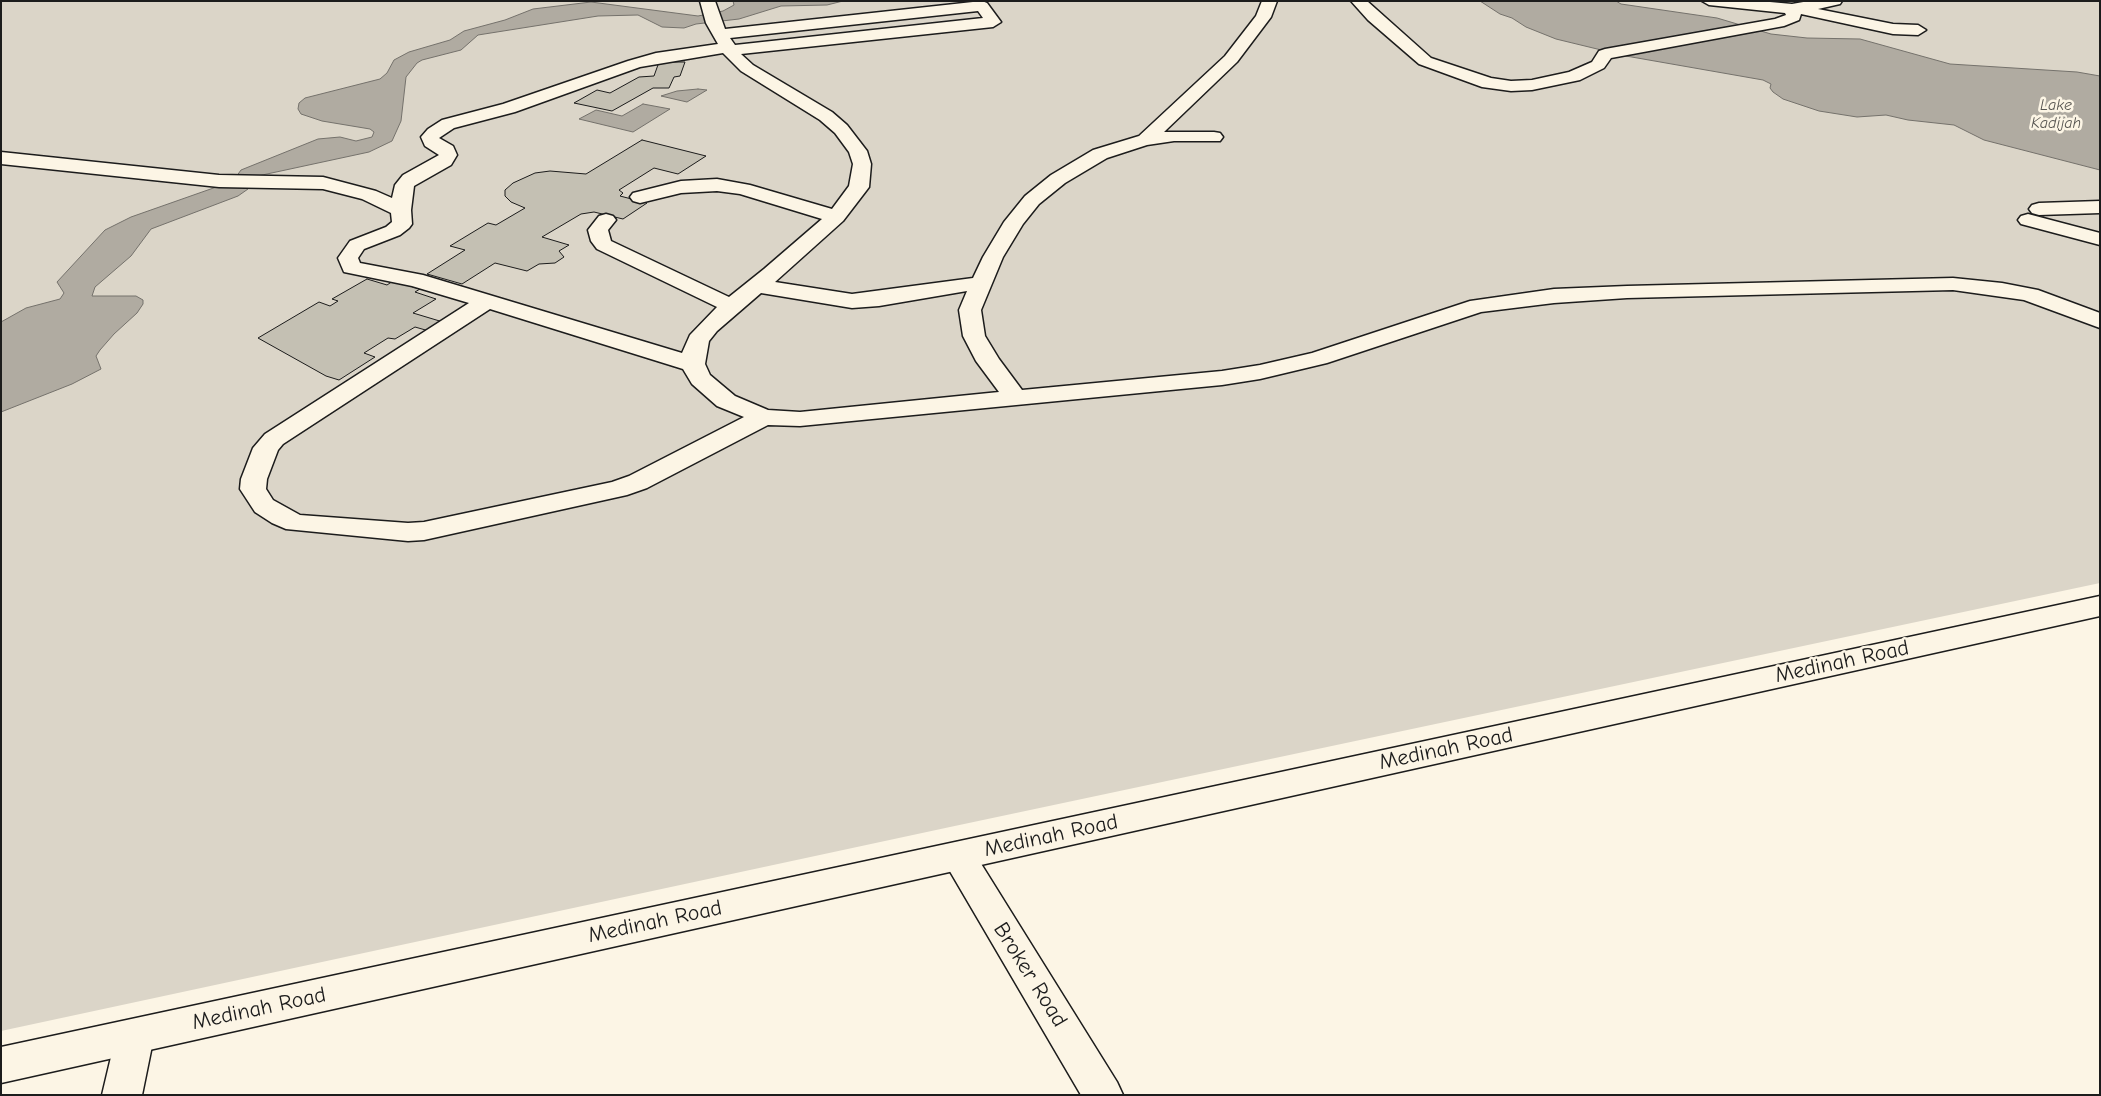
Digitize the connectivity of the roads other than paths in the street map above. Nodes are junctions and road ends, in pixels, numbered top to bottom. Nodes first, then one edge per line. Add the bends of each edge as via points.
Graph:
1 (1270, 1) edge
2 (1358, 1) edge
3 (1709, 1) edge
4 (1835, 1) edge
5 (1791, 9) junction
6 (718, 28) edge
7 (1918, 30) dead end
8 (1214, 136) dead end
9 (1145, 140) junction
10 (1, 158) edge
11 (640, 197) dead end
12 (2100, 207) edge
13 (401, 210) junction
14 (836, 217) junction
15 (606, 220) dead end
16 (2100, 239) edge
17 (980, 284) junction
18 (758, 286) junction
19 (487, 301) junction
20 (731, 306) junction
21 (2100, 321) edge
22 (693, 364) junction
23 (1016, 399) junction
24 (764, 417) junction
25 (2100, 606) edge
26 (958, 856) junction
27 (135, 1036) junction
28 (1, 1065) edge
29 (122, 1095) edge
30 (1104, 1095) edge

1 - 9 main road via 1263,18 1231,59
2 - 5 main road via 1425,61 1488,83 1511,86 1564,78 1598,65 1605,54 1752,28 1794,17
3 - 5 main road
4 - 5 main road
5 - 7 main road via 1893,29
6 - 6 main road via 993,22 982,6
6 - 13 main road via 656,58 509,108 448,124 430,137 431,142 447,150 448,155 444,161 410,179 405,185
6 - 14 main road via 747,68 826,116 851,141 862,164 862,175 852,198
8 - 9 main road
9 - 17 main road via 1115,148 1083,163 1032,200 1014,222
10 - 13 main road via 219,181 323,183 369,195
11 - 14 main road via 681,187 717,185 743,189
12 - 16 main road via 2034,214
13 - 19 main road via 402,224 393,231 357,245 348,258 351,268 415,280
14 - 18 main road
15 - 20 main road via 598,230 604,245
17 - 18 main road via 880,300 852,301
17 - 23 main road via 970,310 974,336
18 - 20 main road
19 - 22 main road
19 - 24 main road via 274,440 266,448 254,480 253,488 264,506 281,517 309,525 424,531 618,489 638,482
20 - 22 main road via 698,340
21 - 23 main road via 2030,295 1952,284 1554,296 1478,306 1447,314 1363,346 1260,372
22 - 24 main road via 700,379 726,401
23 - 24 main road via 800,419
25 - 26 main road, Medinah Road
26 - 27 main road, Medinah Road
26 - 30 main road, Broker Road
27 - 28 main road, Medinah Road
27 - 29 main road

